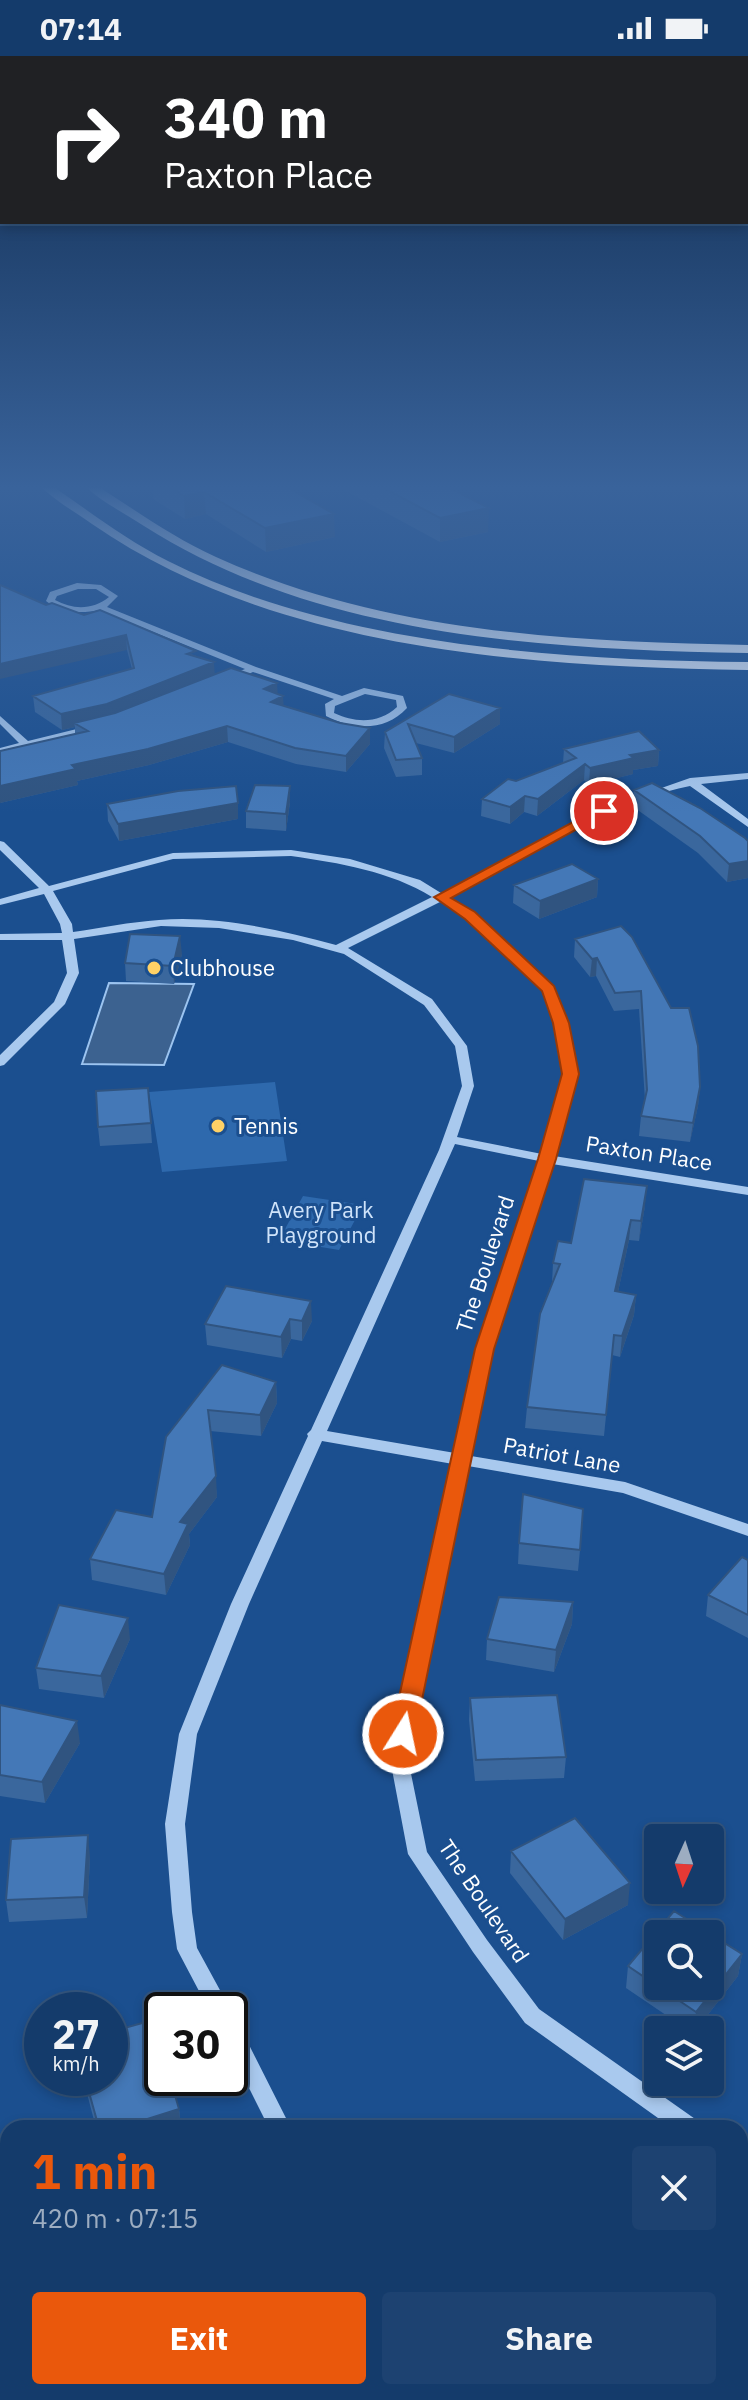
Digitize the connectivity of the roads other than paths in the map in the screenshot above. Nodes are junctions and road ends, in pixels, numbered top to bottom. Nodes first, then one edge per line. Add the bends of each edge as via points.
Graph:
1 (54, 594) edge
2 (111, 594) edge
3 (248, 594) edge
4 (311, 594) edge
5 (100, 607) junction
6 (748, 649) edge
7 (748, 666) edge
8 (253, 669) junction
9 (214, 684) edge
10 (339, 698) junction
11 (0, 719) edge
12 (112, 724) edge
13 (26, 745) junction
14 (0, 751) edge
15 (748, 776) edge
16 (690, 781) junction
17 (748, 824) edge
18 (0, 844) edge
19 (47, 890) junction
20 (441, 897) junction
21 (0, 902) edge
22 (68, 936) junction
23 (0, 937) edge
24 (337, 949) junction
25 (0, 1062) edge
26 (450, 1139) junction
27 (547, 1159) junction
28 (748, 1191) edge
29 (315, 1434) junction
30 (462, 1460) junction
31 (748, 1530) edge
32 (210, 1992) edge
33 (248, 2064) edge
34 (276, 2120) edge
35 (679, 2120) edge

1 - 5 street via 49,597 60,607
2 - 5 street
3 - 7 main road via 395,634 502,651
4 - 6 main road via 365,610 538,638
5 - 8 street
8 - 9 street
8 - 10 street
10 - 10 street via 328,708 329,714 358,724 391,717 403,702 377,691
11 - 13 street
12 - 13 street
13 - 14 street
15 - 16 street
16 - 17 street
16 - 20 street via 604,811
18 - 19 street
19 - 20 street, The Boulevard via 173,856 291,853 346,861
19 - 21 street, The Boulevard
19 - 22 street
20 - 24 street
20 - 27 street, The Boulevard via 470,916 549,989 570,1074
22 - 23 street
22 - 24 street via 161,923 219,925
22 - 25 street via 73,973 59,1004
24 - 26 street via 428,1002 461,1046 468,1086
26 - 27 street, Paxton Place
26 - 29 street
27 - 28 street, Paxton Place
27 - 30 street, The Boulevard via 485,1349
29 - 30 street, Patriot Lane
29 - 32 street via 188,1734 175,1824 182,1912 187,1949
30 - 31 street, Patriot Lane via 625,1488
30 - 35 street, The Boulevard via 399,1759 418,1854 532,2016
33 - 34 street

